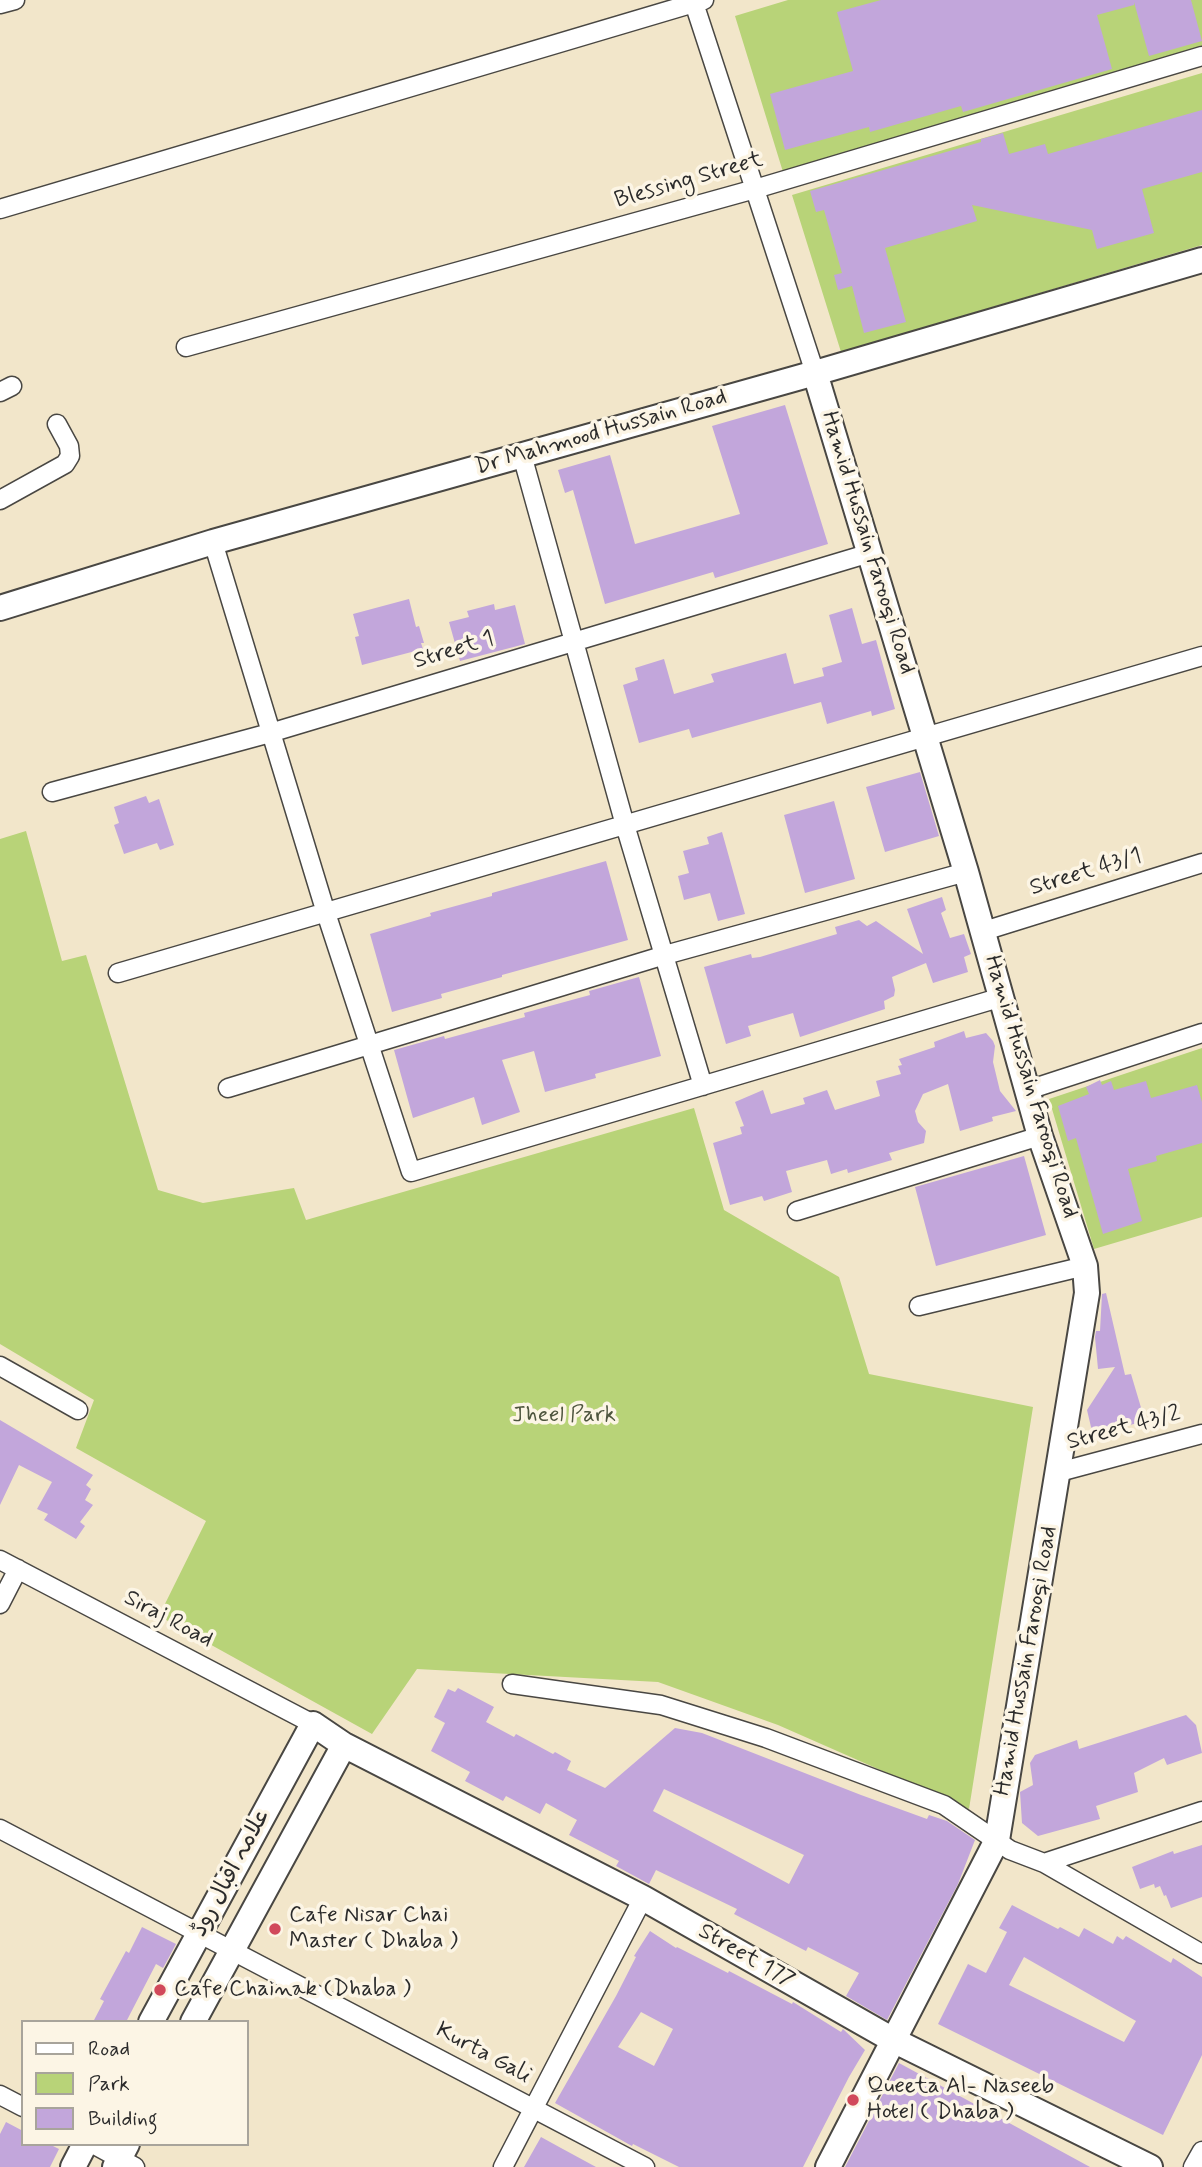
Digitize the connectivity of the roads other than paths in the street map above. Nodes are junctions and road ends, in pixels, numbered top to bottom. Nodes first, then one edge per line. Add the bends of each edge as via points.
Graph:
1 (15, 0) edge
2 (697, 1) edge
3 (0, 4) edge
4 (1202, 56) edge
5 (755, 189) junction
6 (0, 209) edge
7 (1202, 260) edge
8 (186, 347) dead end
9 (815, 373) junction
10 (57, 424) dead end
11 (522, 455) junction
12 (0, 500) edge
13 (213, 542) junction
14 (870, 553) junction
15 (0, 608) edge
16 (574, 640) junction
17 (1202, 656) edge
18 (270, 733) junction
19 (927, 737) junction
20 (52, 792) dead end
21 (625, 825) junction
22 (1202, 863) edge
23 (967, 872) junction
24 (326, 913) junction
25 (984, 931) junction
26 (664, 955) junction
27 (118, 973) dead end
28 (1002, 997) junction
29 (1202, 1033) edge
30 (369, 1045) junction
31 (703, 1086) junction
32 (229, 1088) dead end
33 (1028, 1090) junction
34 (1040, 1136) junction
35 (797, 1211) dead end
36 (1085, 1266) junction
37 (919, 1306) dead end
38 (0, 1366) edge
39 (78, 1410) dead end
40 (1202, 1434) edge
41 (1059, 1472) junction
42 (0, 1560) edge
43 (18, 1569) junction
44 (0, 1604) edge
45 (512, 1684) dead end
46 (313, 1724) junction
47 (344, 1745) junction
48 (1202, 1811) edge
49 (0, 1829) edge
50 (997, 1840) junction
51 (1044, 1863) junction
52 (643, 1898) junction
53 (199, 1933) junction
54 (232, 1950) junction
55 (1202, 1954) edge
56 (153, 2020) edge
57 (194, 2020) edge
58 (893, 2040) junction
59 (0, 2095) edge
60 (21, 2106) edge
61 (534, 2108) junction
62 (84, 2146) edge
63 (97, 2146) edge
64 (1202, 2151) edge
65 (124, 2159) edge
66 (73, 2167) edge
67 (503, 2167) edge
68 (645, 2167) edge
69 (828, 2167) edge
70 (1150, 2167) edge
71 (1193, 2167) edge

1 - 3 street
2 - 5 street, Hamid Hussain Farooqi Road
2 - 6 street
4 - 5 street, Blessing Street
5 - 8 street, Blessing Street
5 - 9 street, Hamid Hussain Farooqi Road
7 - 9 street, Dr Mahmood Hussain Road
9 - 11 street, Dr Mahmood Hussain Road
9 - 14 street, Hamid Hussain Farooqi Road
10 - 12 street via 69,446 65,464
11 - 13 street, Dr Mahmood Hussain Road
11 - 16 street
13 - 15 street, Dr Mahmood Hussain Road
13 - 18 street
14 - 16 street, Street 1
14 - 19 street, Hamid Hussain Farooqi Road
16 - 18 street, Street 1
16 - 21 street
17 - 19 street
18 - 20 street, Street 1
18 - 24 street
19 - 21 street
19 - 23 street, Hamid Hussain Farooqi Road
21 - 24 street
21 - 26 street
22 - 25 street, Street 43/1
23 - 25 street, Hamid Hussain Farooqi Road
23 - 26 street
24 - 27 street
24 - 30 street
25 - 28 street, Hamid Hussain Farooqi Road
26 - 30 street
26 - 31 street
28 - 31 street
28 - 33 street, Hamid Hussain Farooqi Road
29 - 33 street
30 - 31 street via 411,1172
30 - 32 street
33 - 34 street, Hamid Hussain Farooqi Road
34 - 35 street
34 - 36 street, Hamid Hussain Farooqi Road
36 - 37 street
36 - 41 street, Hamid Hussain Farooqi Road via 1087,1293
38 - 39 street
40 - 41 street, Street 43/2
41 - 50 street, Hamid Hussain Farooqi Road
42 - 43 street, Siraj Road
43 - 44 street
43 - 46 street, Siraj Road
45 - 50 street via 661,1705 715,1721 944,1805
46 - 47 street, Street 177
46 - 53 street, علامہ اقبال روڈ
47 - 52 street, Street 177
47 - 54 street, علامہ اقبال روڈ
48 - 51 street
49 - 53 street, Kurta Gali
50 - 51 street
50 - 58 street, Hamid Hussain Farooqi Road
51 - 55 street
52 - 58 street, Street 177
52 - 61 street
53 - 54 street, Kurta Gali
53 - 56 street, علامہ اقبال روڈ
54 - 57 street, علامہ اقبال روڈ
54 - 61 street, Kurta Gali
58 - 69 street, Hamid Hussain Farooqi Road
58 - 70 street, Street 177
59 - 60 street
61 - 67 street
61 - 68 street, Kurta Gali
62 - 66 street
63 - 65 street
64 - 71 street

